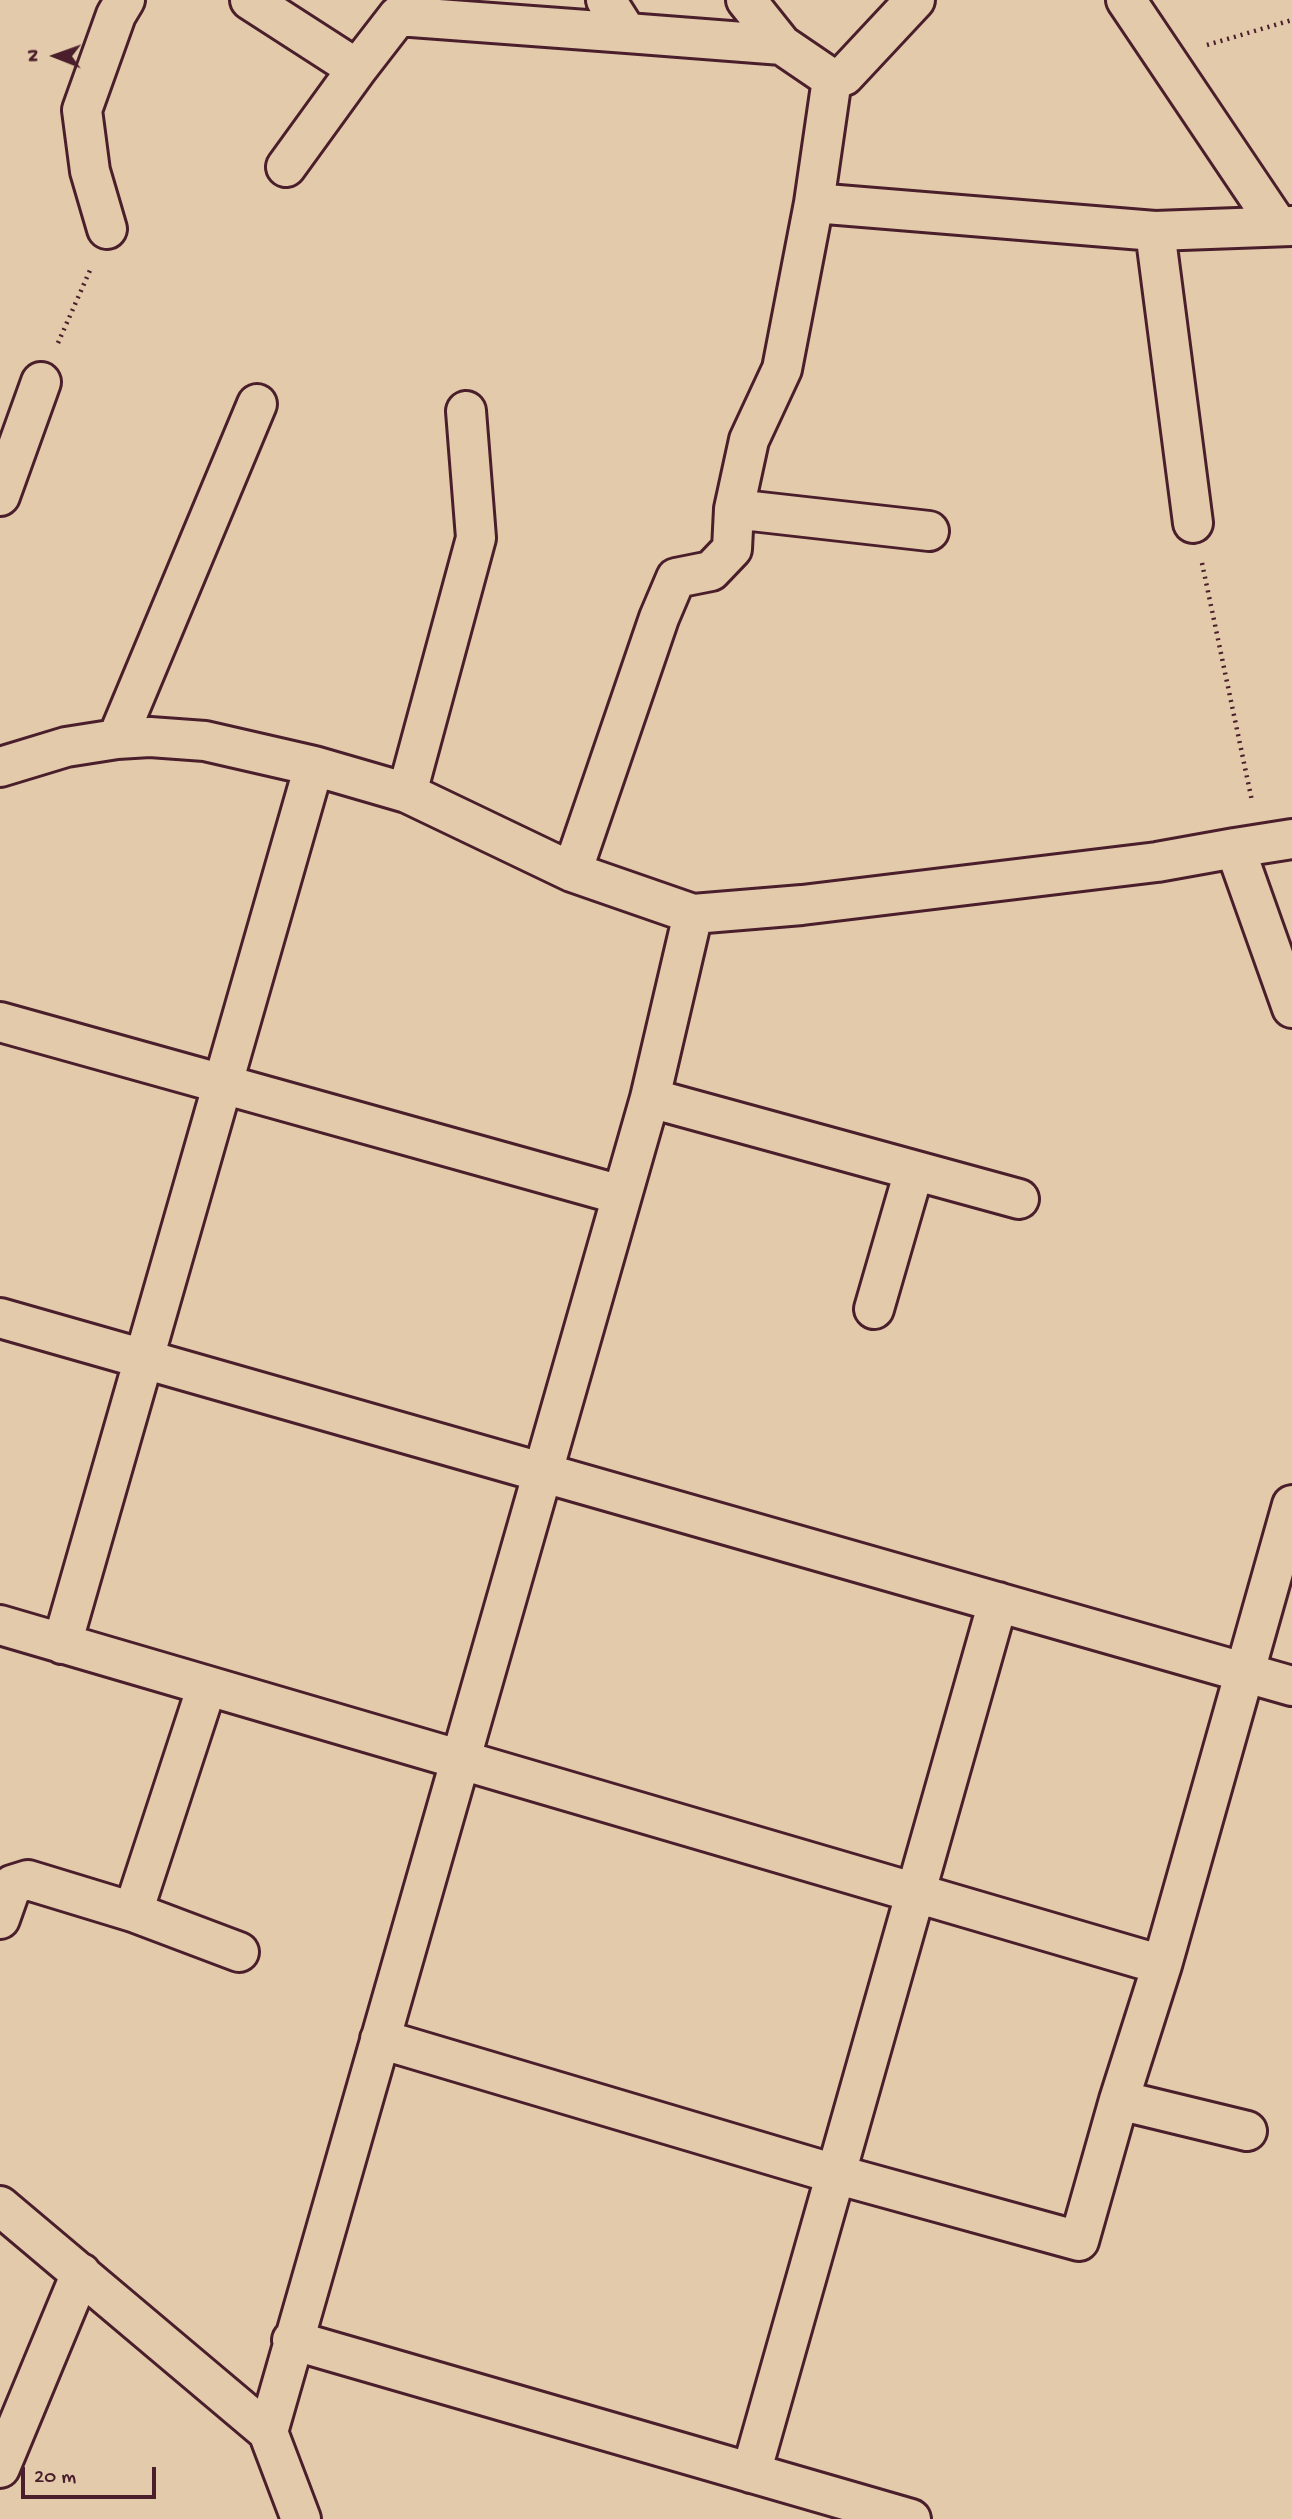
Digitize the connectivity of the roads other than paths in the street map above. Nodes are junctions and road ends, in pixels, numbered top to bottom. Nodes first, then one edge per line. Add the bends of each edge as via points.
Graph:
1 (125, 0) edge
2 (250, 0) edge
3 (606, 0) edge
4 (746, 0) edge
5 (915, 0) edge
6 (1126, 0) edge
7 (627, 33) junction
8 (782, 45) junction
9 (357, 69) junction
10 (832, 79) junction
11 (286, 167) dead end
12 (814, 203) junction
13 (1285, 226) edge
14 (107, 229) road end
15 (1155, 231) junction
16 (41, 382) road end
17 (257, 404) dead end
18 (466, 411) dead end
19 (3, 481) edge
20 (734, 509) junction
21 (1194, 523) road end
22 (929, 531) dead end
23 (117, 739) junction
24 (0, 766) edge
25 (314, 766) junction
26 (407, 793) junction
27 (1263, 843) edge
28 (572, 872) junction
29 (693, 914) junction
30 (1292, 1008) edge
31 (0, 1022) edge
32 (222, 1085) junction
33 (650, 1098) junction
34 (914, 1171) junction
35 (621, 1195) junction
36 (1019, 1199) dead end
37 (874, 1309) dead end
38 (0, 1318) edge
39 (144, 1360) junction
40 (541, 1470) junction
41 (1292, 1505) edge
42 (998, 1602) junction
43 (0, 1625) edge
44 (62, 1644) junction
45 (1245, 1675) junction
46 (207, 1686) junction
47 (1292, 1686) edge
48 (460, 1760) junction
49 (915, 1893) junction
50 (133, 1912) junction
51 (0, 1919) edge
52 (239, 1952) dead end
53 (1162, 1965) junction
54 (380, 2039) junction
55 (1119, 2100) junction
56 (1247, 2131) dead end
57 (835, 2174) junction
58 (0, 2206) edge
59 (81, 2273) junction
60 (292, 2340) junction
61 (268, 2432) junction
62 (0, 2468) edge
63 (751, 2473) junction
64 (301, 2519) edge
65 (911, 2519) edge

1 - 14 street via 82,110 90,171
2 - 9 street
3 - 7 street
4 - 8 street
5 - 10 street via 844,76
6 - 13 street
7 - 8 street
7 - 9 street via 398,16
8 - 10 street
9 - 11 street
10 - 12 street
12 - 15 street
12 - 20 street via 782,369 749,440
13 - 15 street
15 - 21 street
16 - 19 street
17 - 23 street
18 - 26 street via 476,538
20 - 22 street
20 - 28 street via 733,549 711,570 676,578
23 - 24 street via 66,747
23 - 25 street via 205,741
25 - 26 street
25 - 32 street
26 - 28 street
27 - 29 street via 1157,862 816,904
27 - 30 street
28 - 29 street
29 - 33 street
31 - 32 street
32 - 35 street
32 - 39 street
33 - 34 street
33 - 35 street
34 - 36 street
34 - 37 street
35 - 40 street
38 - 39 street
39 - 40 street
39 - 44 street
40 - 42 street
40 - 48 street
41 - 45 street
42 - 45 street
42 - 49 street
43 - 44 street
44 - 46 street
45 - 47 street
45 - 53 street
46 - 48 street
46 - 50 street
48 - 49 street
48 - 54 street
49 - 53 street
49 - 57 street
50 - 51 street via 28,1880 12,1885
50 - 52 street
53 - 55 street
54 - 57 street
54 - 60 street
55 - 56 street
55 - 57 street via 1079,2241
57 - 63 street
58 - 59 street
59 - 61 street
59 - 62 street
60 - 61 street
60 - 63 street
61 - 64 street
63 - 65 street

